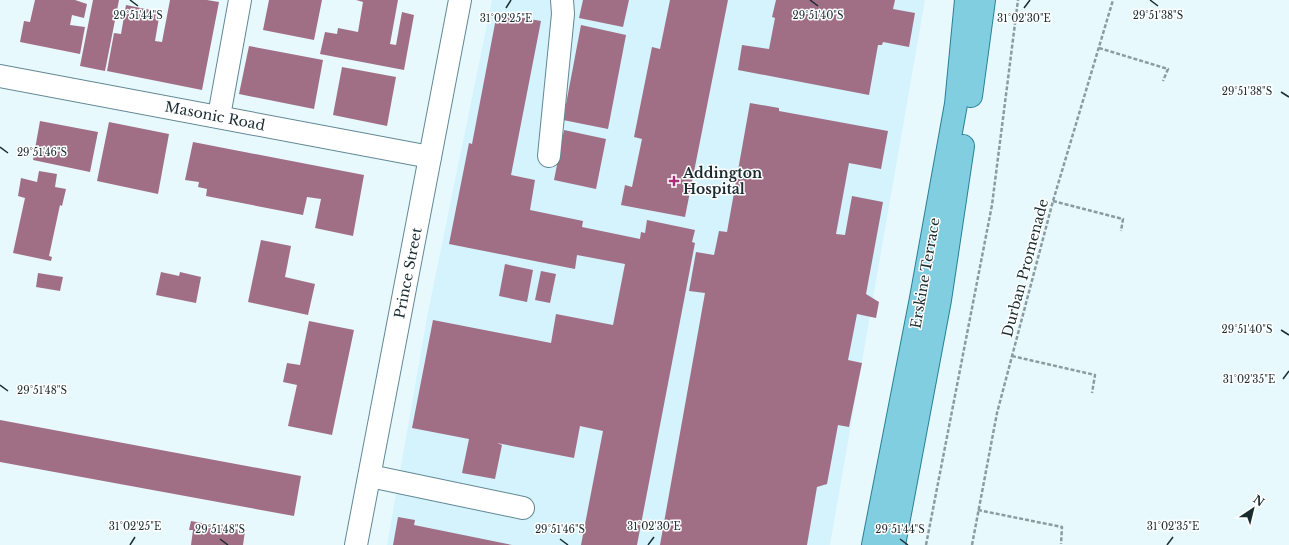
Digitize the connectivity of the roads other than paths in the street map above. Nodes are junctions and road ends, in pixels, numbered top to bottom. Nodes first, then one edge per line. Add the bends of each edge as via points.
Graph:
1 (240, 0) edge
2 (460, 0) edge
3 (562, 0) edge
4 (966, 0) edge
5 (984, 0) edge
6 (0, 76) edge
7 (219, 116) junction
8 (549, 156) dead end
9 (430, 157) junction
10 (931, 299) junction
11 (370, 476) junction
12 (523, 508) dead end
13 (356, 545) edge
14 (873, 545) edge
15 (894, 545) edge

1 - 7 street
2 - 9 street, Prince Street
3 - 8 street via 564,14
4 - 10 main road, Erskine Terrace via 956,104
5 - 10 main road, Erskine Terrace
6 - 7 street, Masonic Road
7 - 9 street, Masonic Road
9 - 11 street, Prince Street
10 - 14 main road, Erskine Terrace
10 - 15 main road, Erskine Terrace
11 - 12 street
11 - 13 street, Prince Street

